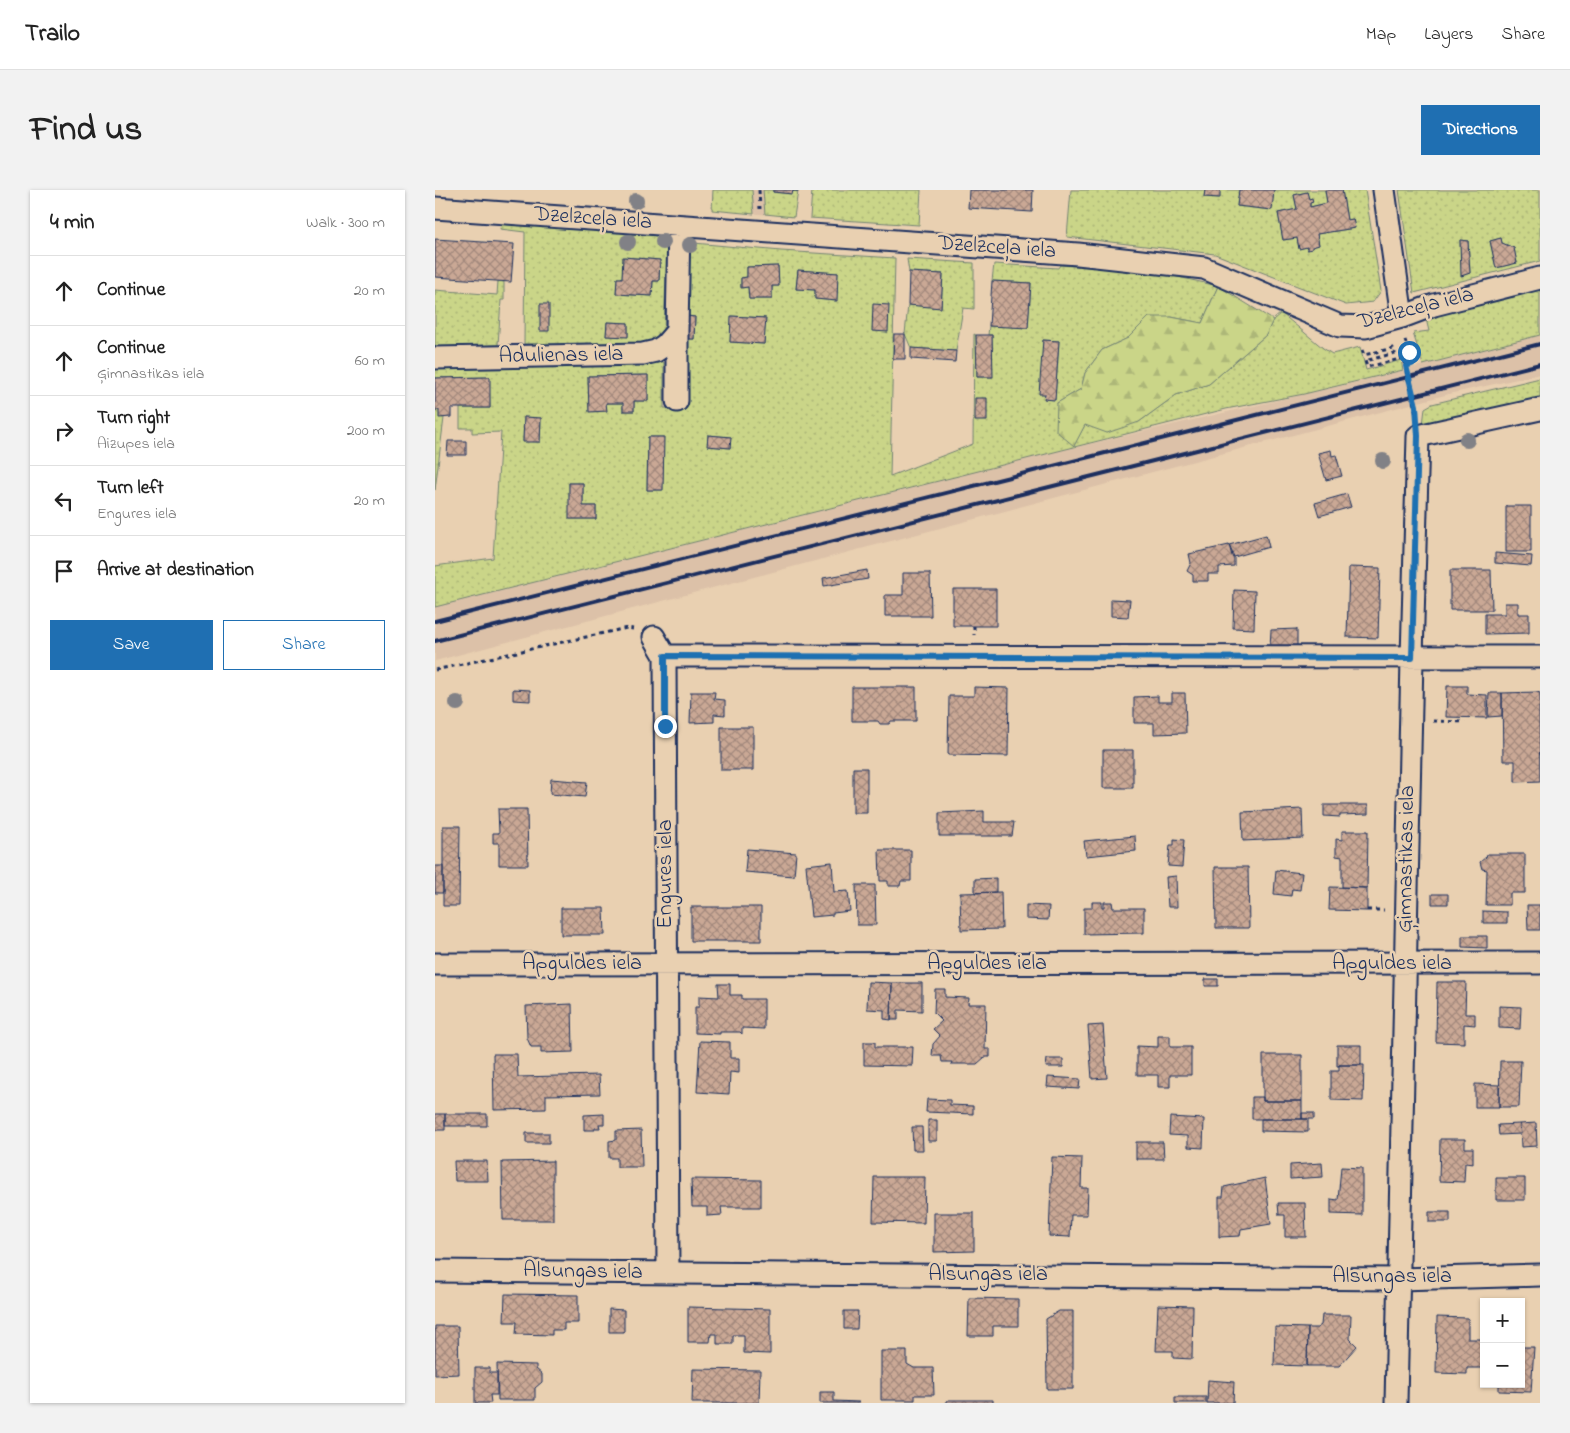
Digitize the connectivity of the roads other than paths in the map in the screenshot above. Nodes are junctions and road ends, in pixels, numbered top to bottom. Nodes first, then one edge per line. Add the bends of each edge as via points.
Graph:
1 (1384, 190) edge
2 (435, 208) edge
3 (679, 226) junction
4 (1540, 278) edge
5 (1402, 317) junction
6 (677, 331) junction
7 (435, 358) edge
8 (677, 402) dead end
9 (1540, 409) edge
10 (654, 637) road end
11 (665, 656) junction
12 (1540, 657) edge
13 (1412, 658) junction
14 (1540, 963) edge
15 (435, 964) edge
16 (666, 964) junction
17 (1405, 964) junction
18 (435, 1271) edge
19 (668, 1273) junction
20 (1540, 1275) edge
21 (1399, 1278) junction
22 (1396, 1403) edge

1 - 5 street
2 - 3 street, Dzelzceļa iela
3 - 5 street, Dzelzceļa iela via 1078,254 1204,268 1340,326 1366,327
3 - 6 street
4 - 5 street, Dzelzceļa iela via 1434,305
6 - 7 street, Adulienas iela via 657,351 643,354
6 - 8 street
9 - 13 street, Ģimnastikas iela via 1418,436
10 - 11 street
11 - 13 street
11 - 16 street, Engures iela
12 - 13 street
13 - 17 street, Ģimnastikas iela
14 - 17 street, Apguldes iela
15 - 16 street, Apguldes iela
16 - 17 street, Apguldes iela
16 - 19 street, Engures iela
17 - 21 street, Ģimnastikas iela
18 - 19 street, Alsungas iela
19 - 21 street, Alsungas iela
20 - 21 street, Alsungas iela
21 - 22 street, Ģimnastikas iela

